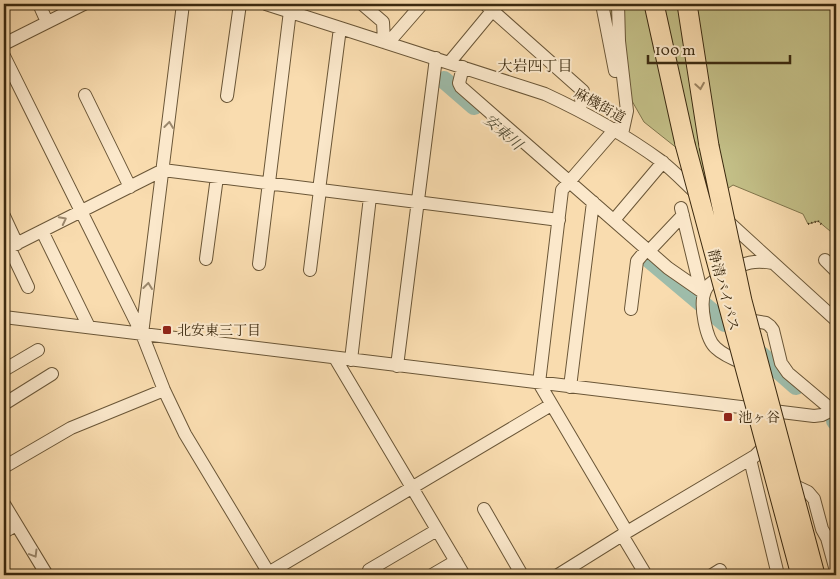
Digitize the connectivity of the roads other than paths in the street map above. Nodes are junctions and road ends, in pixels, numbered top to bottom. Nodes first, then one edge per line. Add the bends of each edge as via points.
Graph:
1 (39, 4) edge
2 (84, 4) edge
3 (183, 4) edge
4 (240, 4) edge
5 (266, 4) edge
6 (362, 4) edge
7 (422, 4) edge
8 (602, 4) edge
9 (618, 4) edge
10 (654, 4) edge
11 (687, 4) edge
12 (492, 6) edge
13 (290, 12) junction
14 (47, 22) junction
15 (340, 28) junction
16 (386, 43) junction
17 (4, 44) edge
18 (4, 56) edge
19 (436, 58) junction
20 (449, 62) junction
21 (463, 67) junction
22 (85, 95) dead end
23 (227, 96) dead end
24 (625, 96) junction
25 (580, 110) junction
26 (618, 131) junction
27 (663, 162) junction
28 (163, 170) junction
29 (217, 177) junction
30 (569, 181) junction
31 (269, 184) junction
32 (130, 187) junction
33 (320, 190) junction
34 (370, 197) junction
35 (593, 202) junction
36 (419, 203) junction
37 (81, 211) junction
38 (4, 216) edge
39 (725, 219) junction
40 (558, 220) junction
41 (614, 220) junction
42 (42, 231) junction
43 (10, 247) edge
44 (648, 250) junction
45 (206, 259) dead end
46 (825, 260) dead end
47 (773, 263) junction
48 (259, 264) dead end
49 (310, 270) dead end
50 (836, 271) edge
51 (722, 276) junction
52 (28, 287) dead end
53 (703, 293) junction
54 (632, 309) dead end
55 (4, 317) edge
56 (836, 320) edge
57 (754, 321) dead end
58 (89, 327) junction
59 (142, 334) junction
60 (738, 341) junction
61 (38, 350) dead end
62 (334, 358) junction
63 (351, 360) junction
64 (752, 363) junction
65 (397, 366) junction
66 (4, 370) edge
67 (52, 374) dead end
68 (539, 383) junction
69 (570, 387) junction
70 (164, 390) junction
71 (4, 404) edge
72 (551, 405) junction
73 (835, 408) edge
74 (763, 410) junction
75 (778, 432) junction
76 (765, 446) junction
77 (750, 459) junction
78 (4, 467) edge
79 (793, 485) junction
80 (413, 488) junction
81 (4, 504) edge
82 (484, 508) dead end
83 (16, 525) junction
84 (437, 530) junction
85 (4, 532) edge
86 (625, 533) junction
87 (456, 561) junction
88 (369, 570) dead end
89 (836, 571) edge
90 (268, 574) edge
91 (47, 575) edge
92 (432, 575) edge
93 (464, 575) edge
94 (522, 575) edge
95 (558, 575) edge
96 (646, 575) edge
97 (778, 575) edge
98 (789, 575) edge
99 (800, 575) edge
100 (816, 575) edge
101 (827, 575) edge

1 - 14 street
2 - 14 street
28 -> 3 street
4 - 23 street
5 - 13 street, 麻機街道
6 - 16 street via 383,22
7 - 16 street
8 - 24 street via 617,82
9 - 24 street
10 - 60 highway, 静清バイパス, bridge via 685,144
11 -> 64 highway, 静清バイパス, bridge via 709,146
12 - 20 street
12 - 25 street via 583,91
13 - 15 street, 麻機街道
13 - 31 street
14 - 17 street
15 - 16 street, 麻機街道
15 - 33 street
16 - 19 street, 麻機街道
18 - 37 street
19 - 20 street, 麻機街道
19 - 36 street
20 - 21 street, 麻機街道
21 - 25 street, 麻機街道 via 544,94
21 - 30 street via 461,87
22 - 32 street
24 - 26 street via 627,111
25 - 26 street, 麻機街道
26 - 27 street, 麻機街道
26 - 30 street
27 - 39 street, 麻機街道
27 - 41 street
28 - 29 street
28 - 32 street
59 -> 28 street
29 - 31 street
29 - 45 street
30 - 35 street
30 - 40 street via 562,190
31 - 33 street
31 - 48 street
32 - 37 street
33 - 34 street
33 - 49 street
34 - 36 street
34 - 63 street
35 - 41 street
35 - 69 street
36 - 40 street
36 - 65 street
42 -> 37 street
37 - 59 street
38 - 43 street
39 - 47 street, 麻機街道
39 - 51 highway via 720,239
40 - 68 street
41 - 44 street
42 - 43 street
42 - 58 street
43 - 52 street
44 - 53 street
44 - 53 street via 682,211
44 - 54 street via 637,261
46 - 50 street
47 - 51 street via 751,261
47 - 56 street, 麻機街道
51 - 53 street via 710,283
51 - 64 highway
53 - 64 street via 704,316 714,347
55 - 58 street
57 - 73 street via 770,326 784,367
58 - 59 street
59 - 62 street
59 - 70 street
60 - 98 highway, bridge via 744,395
60 - 99 highway, 静清バイパス, bridge
61 - 66 street
62 - 63 street
62 - 80 street
63 - 65 street
64 - 74 highway
64 - 100 highway, 静清バイパス, bridge
64 - 101 highway, bridge via 777,406
65 - 68 street
67 - 71 street
68 - 69 street
68 - 72 street
69 - 74 street
70 - 78 street via 71,428
70 - 90 street via 184,434
72 - 80 street
72 - 86 street
73 - 74 street via 814,416
74 - 75 highway
74 - 76 highway
75 - 76 street
75 - 79 highway
76 - 77 street
76 - 99 highway
77 - 86 street
77 - 97 street
79 - 89 street via 814,499
79 - 100 highway
80 - 84 street
80 - 90 street
81 - 83 street
82 - 94 street
83 - 85 street
83 -> 91 street
84 - 87 street
84 - 88 street
86 - 95 street
86 - 96 street
87 - 92 street
87 - 93 street

